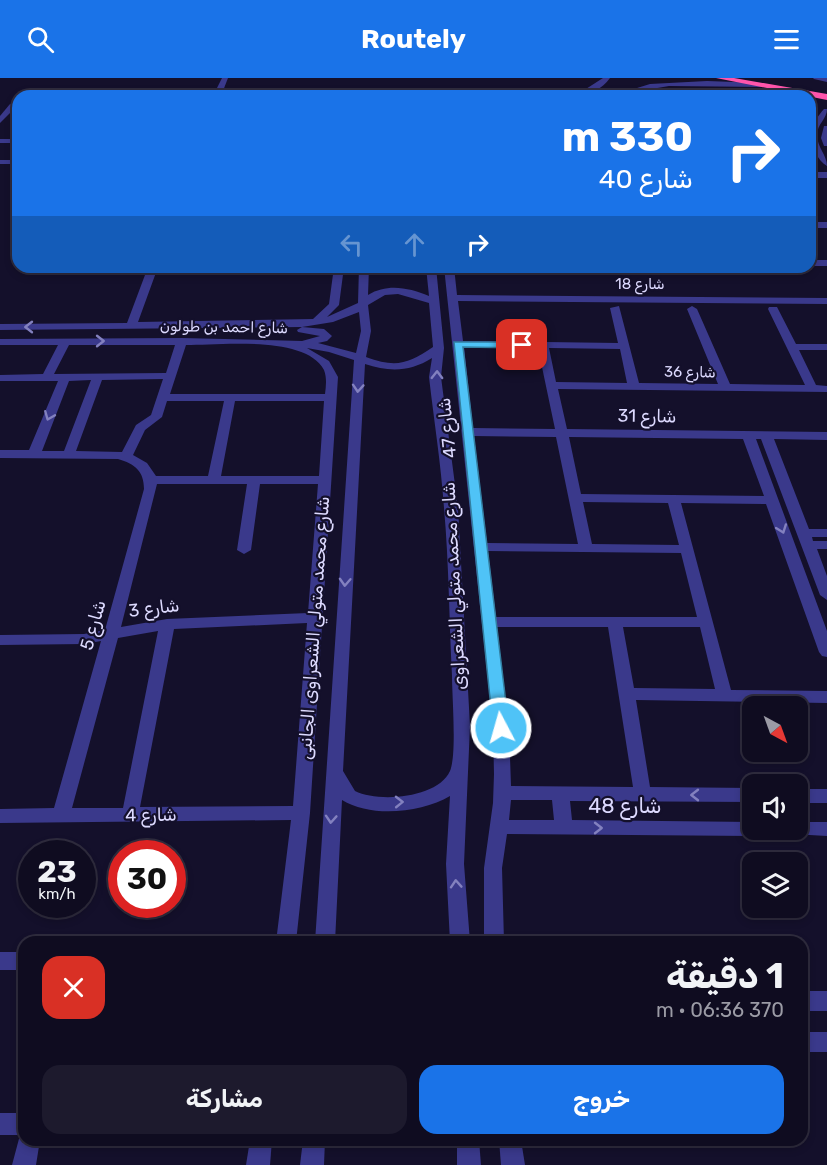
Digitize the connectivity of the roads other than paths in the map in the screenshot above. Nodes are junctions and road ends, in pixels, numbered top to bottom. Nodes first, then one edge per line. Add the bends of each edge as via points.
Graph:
1 (607, 78) edge
2 (720, 78) edge
3 (752, 78) edge
4 (816, 78) edge
5 (827, 80) edge
6 (613, 85) dead end
7 (762, 85) junction
8 (827, 87) edge
9 (590, 90) edge
10 (604, 90) edge
11 (633, 90) edge
12 (789, 90) edge
13 (12, 110) edge
14 (0, 121) edge
15 (827, 128) edge
16 (826, 141) edge
17 (816, 146) edge
18 (827, 164) edge
19 (151, 273) edge
20 (338, 273) edge
21 (364, 273) edge
22 (432, 273) edge
23 (450, 273) edge
24 (827, 301) edge
25 (435, 302) junction
26 (453, 303) junction
27 (363, 304) junction
28 (615, 309) junction
29 (692, 309) junction
30 (773, 309) junction
31 (827, 310) edge
32 (315, 322) junction
33 (0, 327) edge
34 (131, 327) junction
35 (243, 327) junction
36 (182, 341) junction
37 (0, 342) edge
38 (65, 342) junction
39 (283, 342) junction
40 (458, 344) junction
41 (543, 345) junction
42 (624, 346) junction
43 (791, 347) junction
44 (827, 347) edge
45 (439, 348) junction
46 (360, 359) junction
47 (98, 376) junction
48 (170, 376) junction
49 (47, 377) junction
50 (65, 377) junction
51 (0, 378) edge
52 (552, 385) junction
53 (634, 386) junction
54 (725, 387) junction
55 (812, 388) junction
56 (827, 388) edge
57 (331, 397) junction
58 (163, 398) junction
59 (230, 398) junction
60 (827, 436) edge
61 (468, 437) junction
62 (563, 438) junction
63 (749, 440) junction
64 (768, 440) junction
65 (827, 446) edge
66 (69, 453) junction
67 (0, 454) edge
68 (34, 454) junction
69 (126, 457) junction
70 (214, 479) junction
71 (254, 479) junction
72 (152, 480) junction
73 (325, 480) junction
74 (448, 484) junction
75 (473, 484) junction
76 (576, 498) junction
77 (674, 500) junction
78 (771, 500) junction
79 (322, 513) junction
80 (349, 513) junction
81 (827, 533) edge
82 (806, 539) junction
83 (827, 545) edge
84 (481, 547) junction
85 (586, 548) junction
86 (687, 549) junction
87 (244, 550) dead end
88 (827, 595) edge
89 (314, 618) junction
90 (489, 622) junction
91 (615, 622) junction
92 (706, 622) junction
93 (167, 624) junction
94 (111, 635) junction
95 (1, 644) edge
96 (827, 652) edge
97 (627, 694) junction
98 (725, 696) junction
99 (827, 697) edge
100 (460, 769) junction
101 (335, 772) junction
102 (502, 793) junction
103 (560, 794) junction
104 (643, 795) junction
105 (742, 795) edge
106 (808, 796) edge
107 (827, 796) edge
108 (301, 813) junction
109 (130, 815) junction
110 (0, 816) edge
111 (61, 816) junction
112 (498, 827) junction
113 (564, 828) junction
114 (742, 828) edge
115 (808, 829) edge
116 (827, 829) edge
117 (287, 936) edge
118 (325, 936) edge
119 (460, 936) edge
120 (494, 936) edge
121 (18, 960) edge
122 (0, 961) edge
123 (808, 1001) edge
124 (827, 1001) edge
125 (808, 1042) edge
126 (827, 1042) edge
127 (0, 1124) edge
128 (18, 1124) edge
129 (28, 1146) edge
130 (260, 1146) edge
131 (314, 1146) edge
132 (468, 1146) edge
133 (511, 1146) edge
134 (24, 1165) edge
135 (258, 1165) edge
136 (312, 1165) edge
137 (469, 1165) edge
138 (513, 1165) edge

1 - 9 street
2 - 7 highway
3 - 8 highway
4 - 5 street
6 - 10 street
7 - 11 street via 657,86
7 - 12 highway
13 - 14 street
15 - 16 street
17 - 18 street
19 - 34 street
20 - 32 street via 334,305
21 - 27 street
22 - 25 street, شارع محمد متولي الشعراوى
23 - 26 street, شارع 47
24 - 26 street, شارع 18
25 - 27 street, شارع احمد بن طولون via 389,291
25 - 45 street, شارع محمد متولي الشعراوى
26 - 28 street, شارع 18
26 - 40 street, شارع 47
27 - 32 street, شارع احمد بن طولون via 348,313
27 - 46 street via 366,331
28 - 29 street, شارع 18
28 - 42 street
29 - 30 street, شارع 18
29 - 54 street
30 - 31 street, شارع 18
30 - 43 street
32 - 35 street, شارع احمد بن طولون
34 -> 33 street, شارع احمد بن طولون
34 - 35 street, شارع احمد بن طولون
35 - 39 street via 320,331 327,336
38 -> 36 street, شارع احمد بن طولون
36 - 39 street, شارع احمد بن طولون
36 - 48 street
37 - 38 street, شارع احمد بن طولون
38 - 49 street
39 - 46 street, شارع احمد بن طولون via 325,347
39 - 57 street, شارع محمد متولي الشعراوى الجانبى via 326,364 332,377
40 - 41 street
40 - 61 street, شارع 47
41 - 42 street
41 - 52 street
42 - 53 street
43 - 44 street
43 - 55 street
45 - 46 street, شارع احمد بن طولون via 408,365 387,367
74 -> 45 street, شارع محمد متولي الشعراوى via 435,377
46 -> 80 street
47 - 48 street
47 - 50 street
47 - 66 street
48 - 58 street
49 - 50 street
49 - 51 street
50 -> 68 street
52 - 53 street, شارع 36
52 - 62 street
53 - 54 street, شارع 36
54 - 55 street, شارع 36
55 - 56 street, شارع 36
57 - 59 street
57 - 73 street, شارع محمد متولي الشعراوى الجانبى
58 - 59 street
58 - 69 street via 156,417 138,430
59 - 70 street
60 - 64 street, شارع 31
61 - 62 street, شارع 31
61 - 75 street, شارع 47
62 - 63 street, شارع 31
62 - 76 street
63 - 64 street, شارع 31
63 - 78 street
64 - 65 street, شارع 31
64 - 82 street
66 - 68 street
66 - 69 street
67 - 68 street
69 - 72 street via 144,465
70 - 71 street
70 - 72 street
71 - 73 street
71 - 87 street
72 - 94 street, شارع 5
73 - 79 street, شارع محمد متولي الشعراوى الجانبى
74 - 75 street
74 - 100 street, شارع محمد متولي الشعراوى via 462,726
75 - 84 street, شارع 47
76 - 77 street
76 - 85 street
77 - 78 street
77 - 86 street
78 -> 96 street
79 - 80 street
79 - 89 street, شارع محمد متولي الشعراوى الجانبى
80 -> 101 street
81 - 82 street
82 - 83 street
82 - 88 street
84 - 85 street
84 - 90 street, شارع 47
85 - 86 street
86 - 92 street
89 - 93 street, شارع 3
89 - 108 street, شارع محمد متولي الشعراوى الجانبى
90 - 91 street
90 - 102 street, شارع 47 via 501,728
91 - 92 street
91 - 97 street
92 - 98 street
93 - 94 street, شارع 3
93 - 109 street
94 - 95 street, شارع 3
94 - 111 street, شارع 5
97 - 98 street
97 - 104 street
98 - 99 street
101 -> 100 street via 350,797 403,803 420,801 448,788
119 -> 100 street, شارع محمد متولي الشعراوى via 454,864
101 -> 118 street
102 - 103 street, شارع 48
102 - 112 street, شارع 47
103 - 104 street, شارع 48
103 - 113 street
105 -> 104 street, شارع 48
106 - 107 street
108 - 109 street, شارع 4
108 - 117 street, شارع محمد متولي الشعراوى الجانبى
109 - 111 street, شارع 4
110 - 111 street, شارع 4
112 - 113 street, شارع 48
112 - 120 street, شارع 47 via 493,868
113 -> 114 street, شارع 48
115 - 116 street
121 - 122 street
123 - 124 street
125 - 126 street
127 - 128 street
129 - 134 street
130 - 135 street
131 - 136 street
132 - 137 street
133 - 138 street

